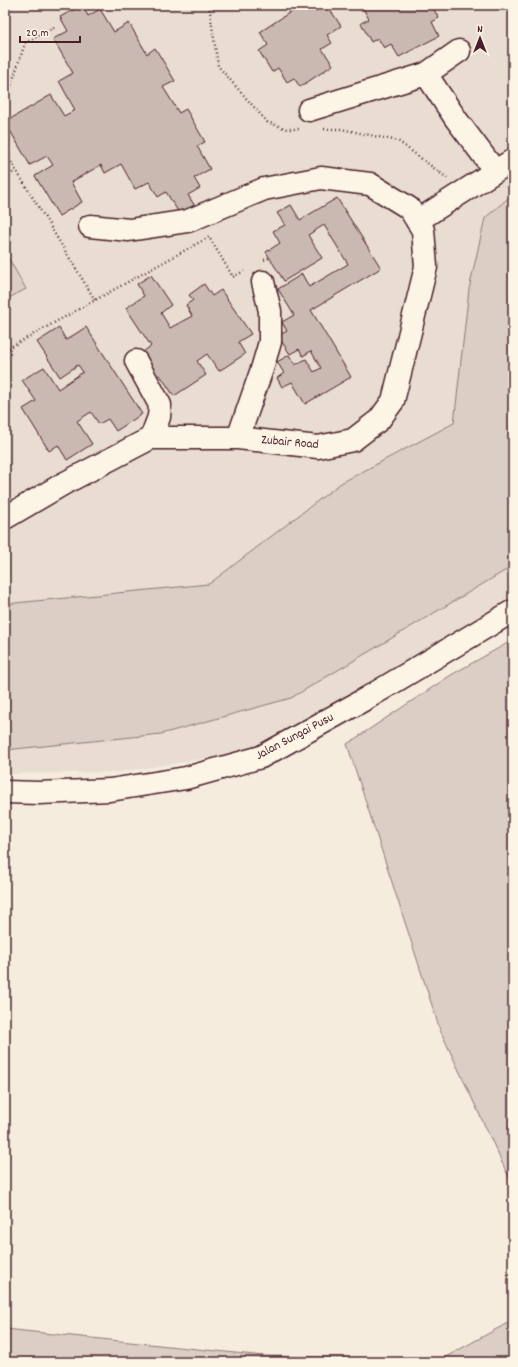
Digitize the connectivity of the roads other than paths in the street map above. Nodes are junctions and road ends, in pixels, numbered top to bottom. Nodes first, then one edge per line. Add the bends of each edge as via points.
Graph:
1 (459, 51) dead end
2 (426, 74) junction
3 (309, 110) dead end
4 (513, 160) edge
5 (495, 171) junction
6 (417, 221) junction
7 (90, 226) dead end
8 (263, 282) dead end
9 (136, 361) dead end
10 (151, 438) junction
11 (238, 438) junction
12 (5, 518) edge
13 (513, 611) edge
14 (5, 792) edge

1 - 2 street
2 - 3 street
2 - 5 street
4 - 5 street
5 - 6 street
6 - 7 street, Zubair Road via 409,208 370,184 321,178 264,189 188,221 129,230
6 - 11 street, Zubair Road via 423,230 426,267 393,401 379,420 353,440 318,447
8 - 11 street via 270,311 270,342
9 - 10 street via 160,405 159,417
10 - 11 street, Zubair Road
10 - 12 street, Zubair Road
13 - 14 street, Jalan Sungai Pusu via 367,698 261,757 186,778 110,790

